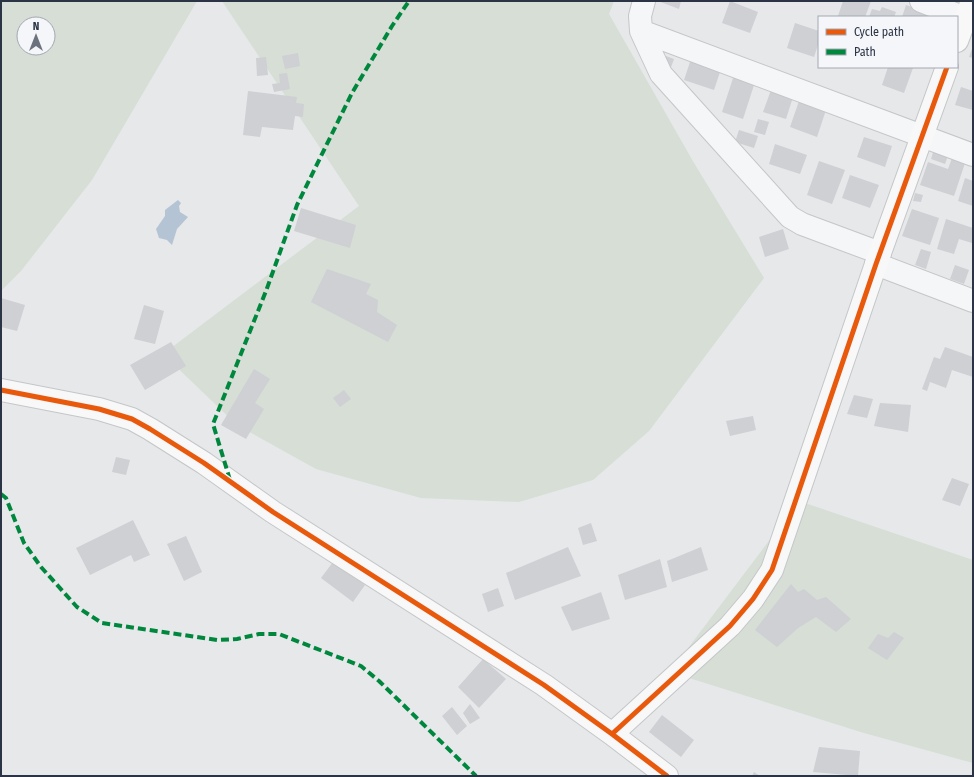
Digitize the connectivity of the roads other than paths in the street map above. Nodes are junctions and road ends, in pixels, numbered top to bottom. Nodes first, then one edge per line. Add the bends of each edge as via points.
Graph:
1 (644, 1) edge
2 (921, 1) edge
3 (970, 13) edge
4 (641, 31) junction
5 (958, 39) edge
6 (948, 68) edge
7 (922, 136) junction
8 (973, 155) edge
9 (878, 258) junction
10 (973, 301) edge
11 (1, 390) edge
12 (612, 734) junction
13 (667, 776) edge

1 - 4 street via 640,16
2 - 3 street
3 - 5 street
4 - 7 street
4 - 9 street via 661,74 790,217
6 - 7 street
7 - 8 street
7 - 9 street
9 - 10 street
9 - 12 street via 772,570 753,599 730,626
11 - 12 street via 99,409 132,419 150,429 204,463 273,512 544,685
12 - 13 street

